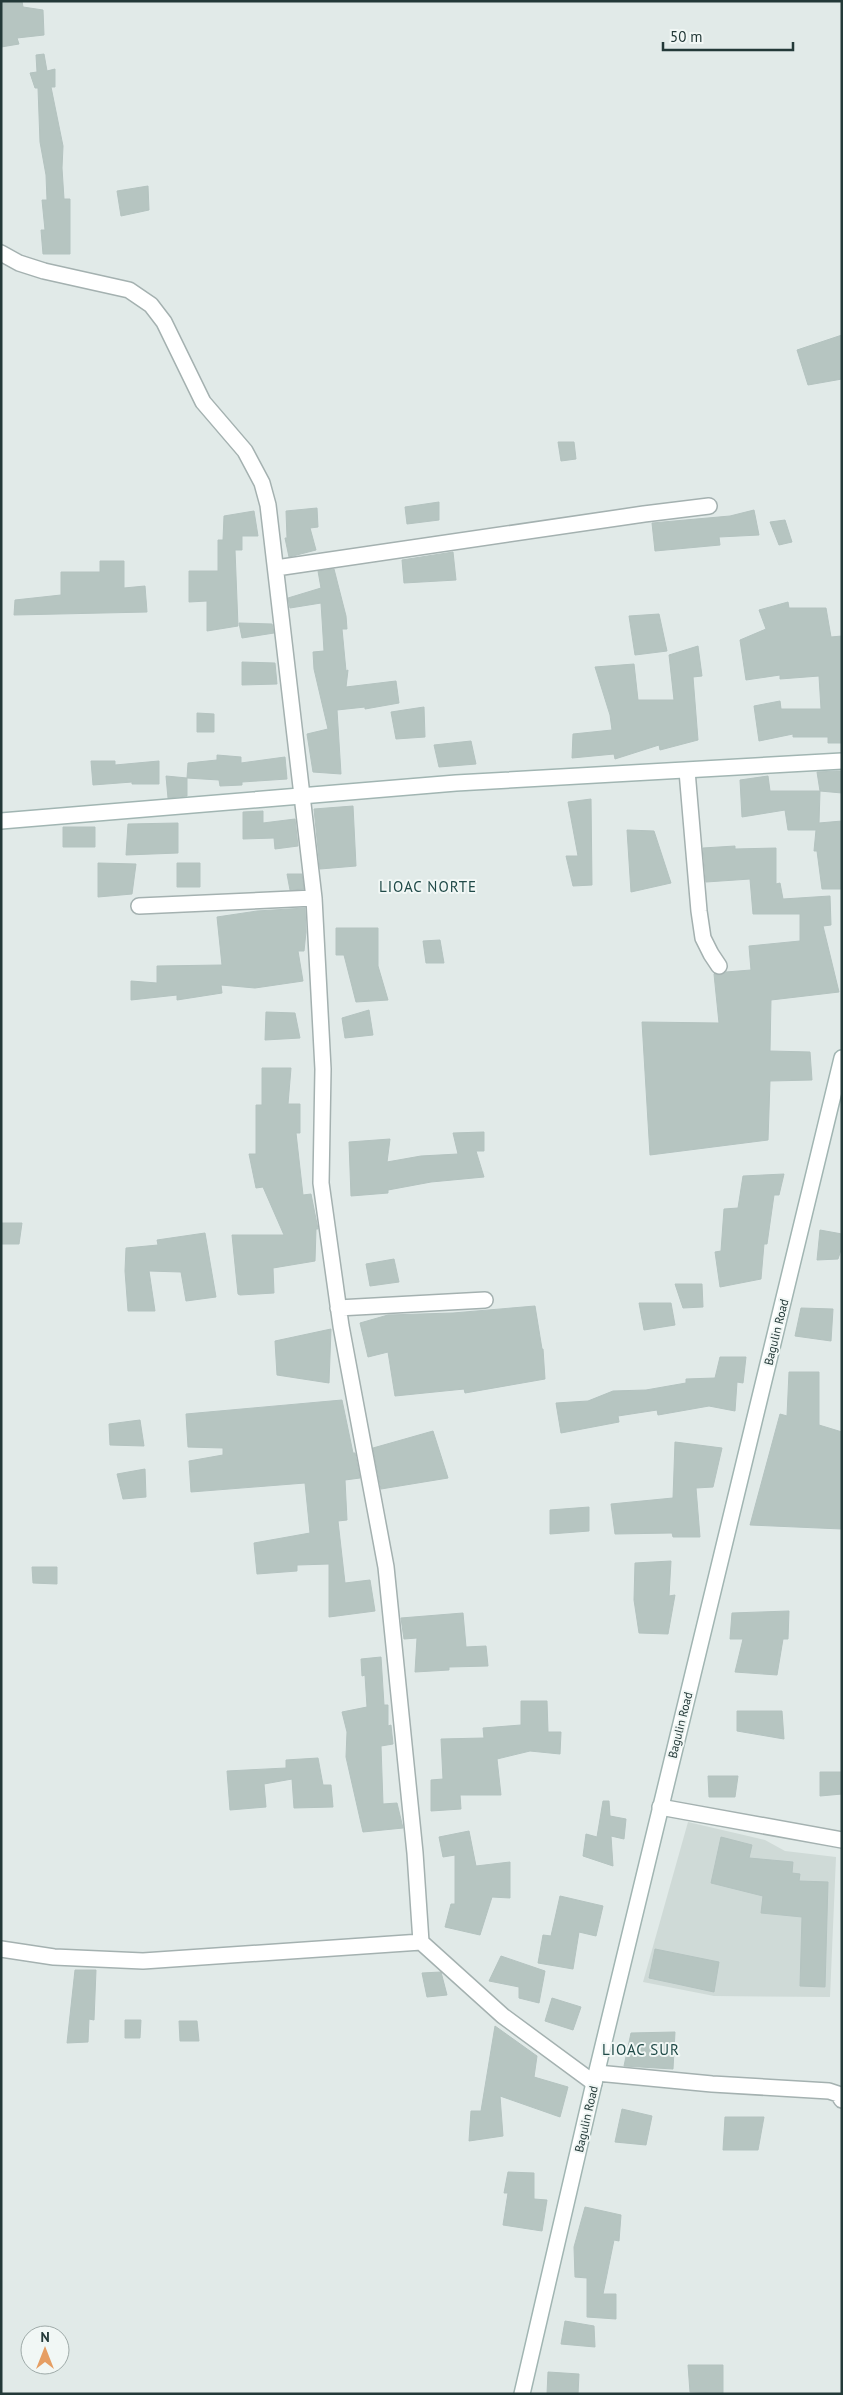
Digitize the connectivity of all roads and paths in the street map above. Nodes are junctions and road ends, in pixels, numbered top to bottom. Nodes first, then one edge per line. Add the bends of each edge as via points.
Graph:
1 (1, 253) edge
2 (709, 506) dead end
3 (276, 568) junction
4 (842, 760) edge
5 (687, 771) junction
6 (301, 796) junction
7 (1, 820) edge
8 (314, 898) junction
9 (140, 906) dead end
10 (719, 966) dead end
11 (842, 1058) edge
12 (485, 1300) dead end
13 (338, 1308) junction
14 (660, 1808) junction
15 (842, 1840) edge
16 (421, 1942) junction
17 (1, 1949) edge
18 (595, 2078) junction
19 (842, 2100) edge
20 (522, 2394) edge

1 - 3 street via 44,271 129,290 151,305 164,322 203,402 245,451 255,468 268,505
2 - 3 street
3 - 6 street
4 - 5 street
5 - 6 street via 456,783
5 - 10 street via 703,938
6 - 7 street
6 - 8 street
8 - 9 street
8 - 13 street via 322,1069 321,1183
11 - 14 street, Bagulin Road
12 - 13 street
13 - 16 street via 386,1568
14 - 15 street
14 - 18 street, Bagulin Road
16 - 17 street via 143,1961 54,1957
16 - 18 street via 503,2016
18 - 19 street via 829,2091 838,2094
18 - 20 street, Bagulin Road

